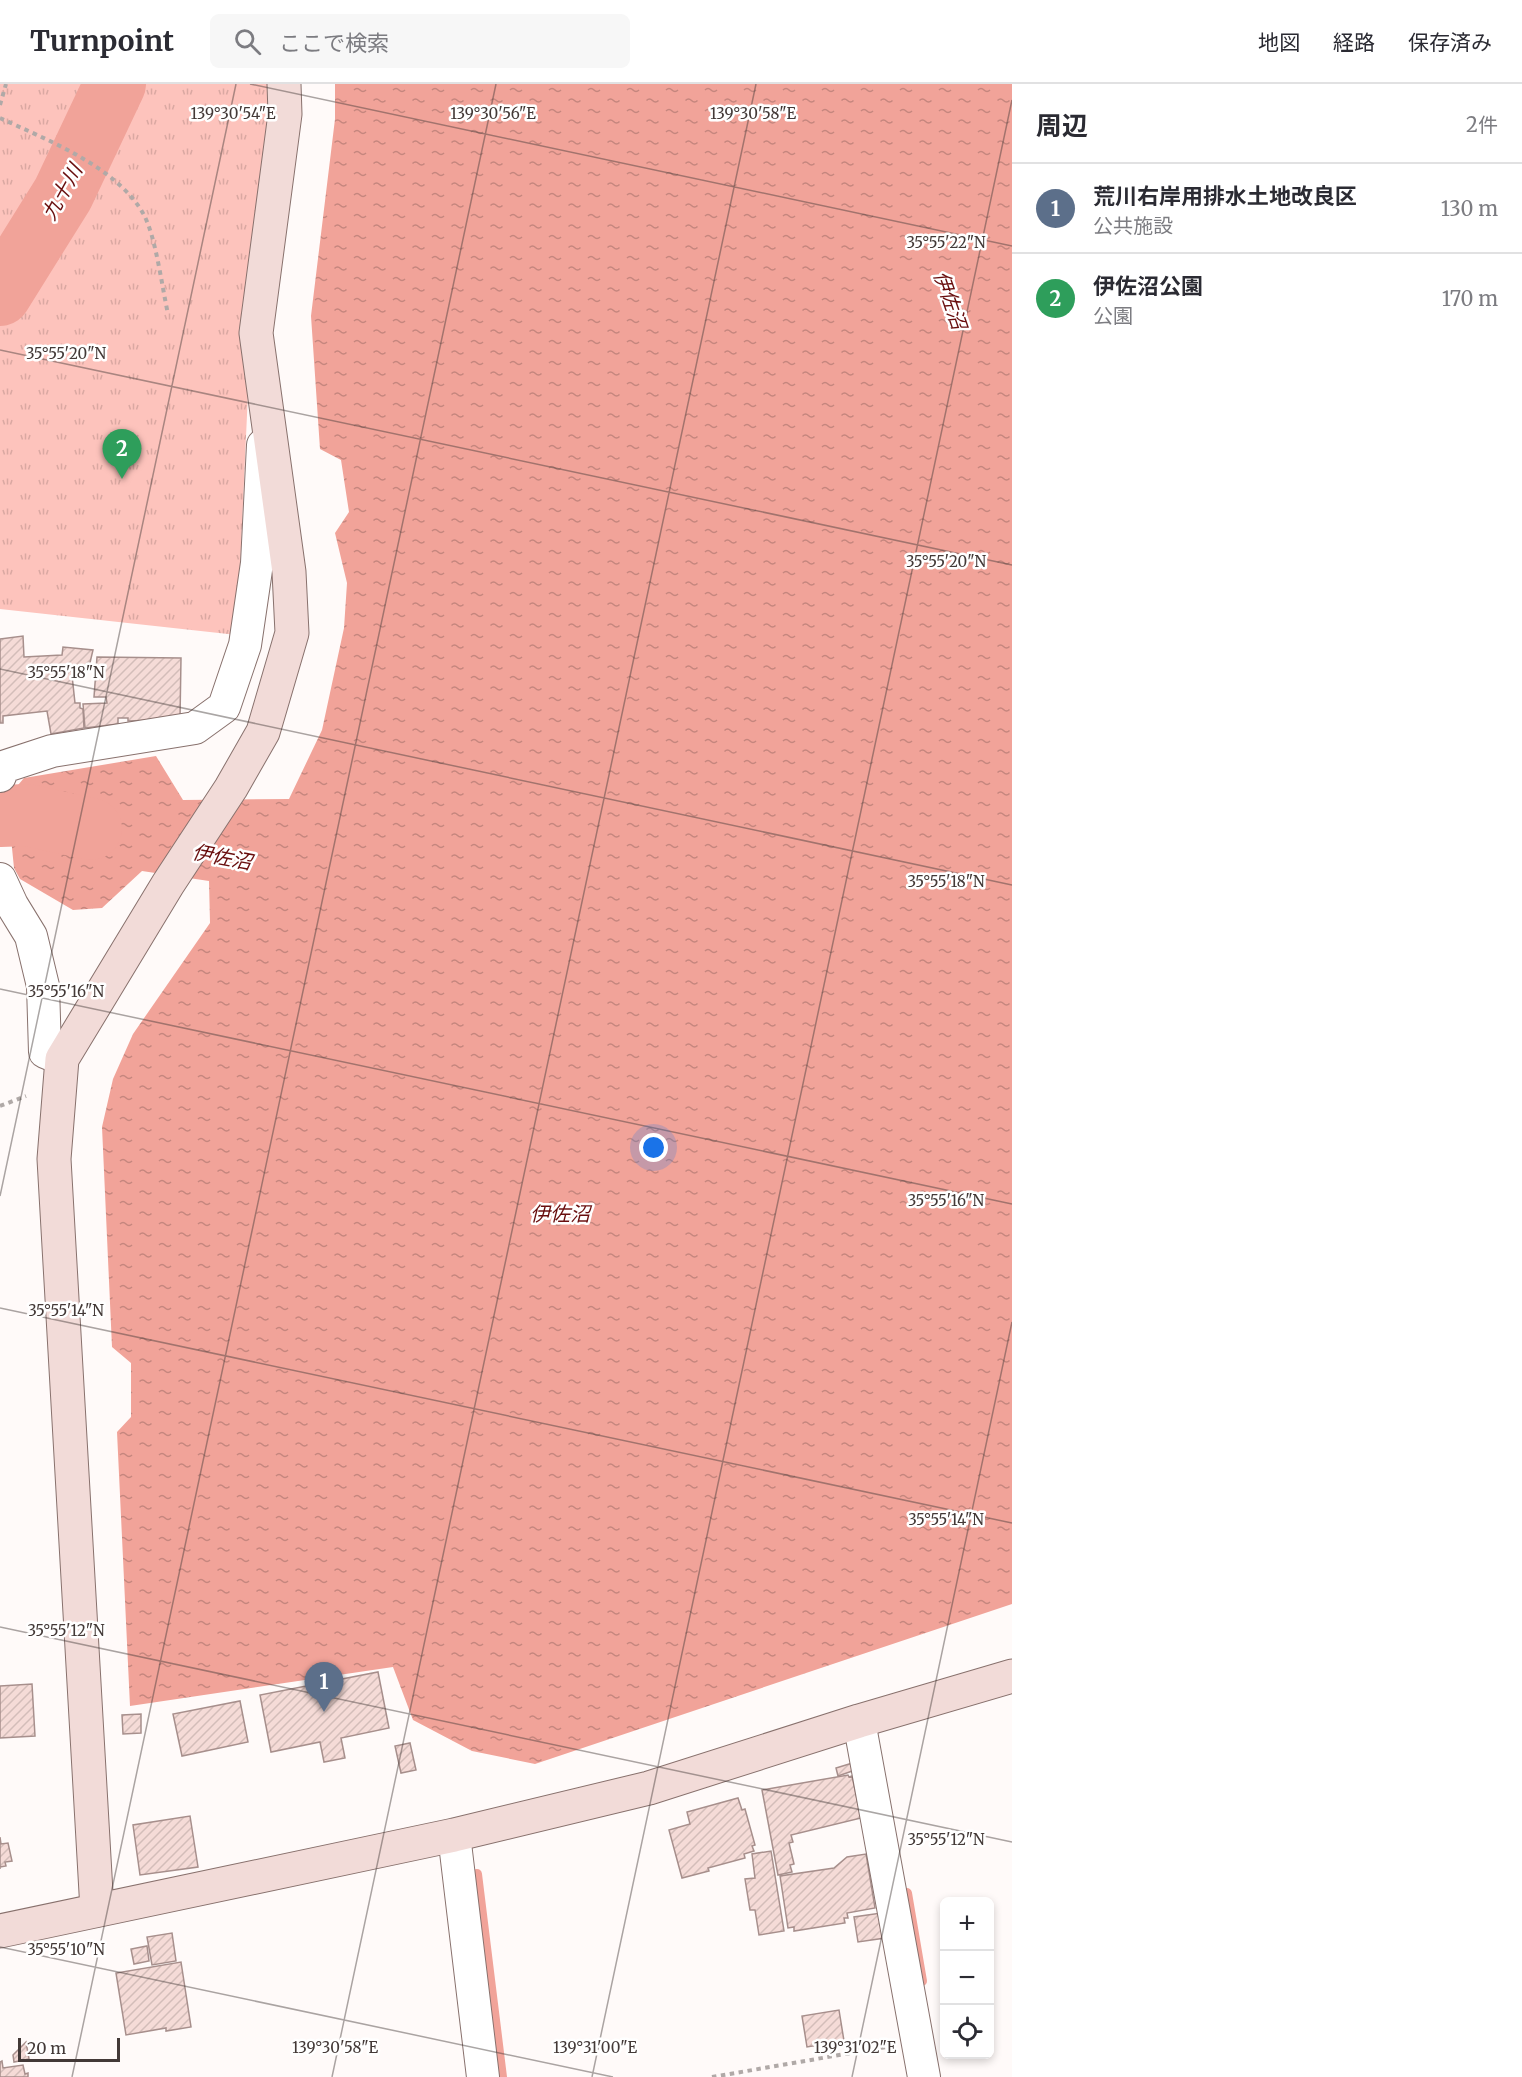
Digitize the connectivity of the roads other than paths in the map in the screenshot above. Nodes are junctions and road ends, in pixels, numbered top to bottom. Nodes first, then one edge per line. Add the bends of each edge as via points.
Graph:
1 (284, 84) edge
2 (265, 402) junction
3 (0, 776) edge
4 (0, 879) edge
5 (62, 1059) junction
6 (1012, 1676) edge
7 (859, 1722) junction
8 (454, 1835) junction
9 (97, 1910) junction
10 (0, 1931) edge
11 (483, 2077) edge
12 (924, 2077) edge

1 - 2 street via 285,114 256,333
2 - 3 street via 257,563 245,645 224,707 195,728 52,751 3,767
2 - 5 street via 289,572 292,633 263,732
4 - 5 street via 31,936 43,986 45,1052
5 - 9 street via 54,1159
6 - 7 street
7 - 8 street via 649,1788
7 - 12 street
8 - 9 street
8 - 11 street
9 - 10 street

